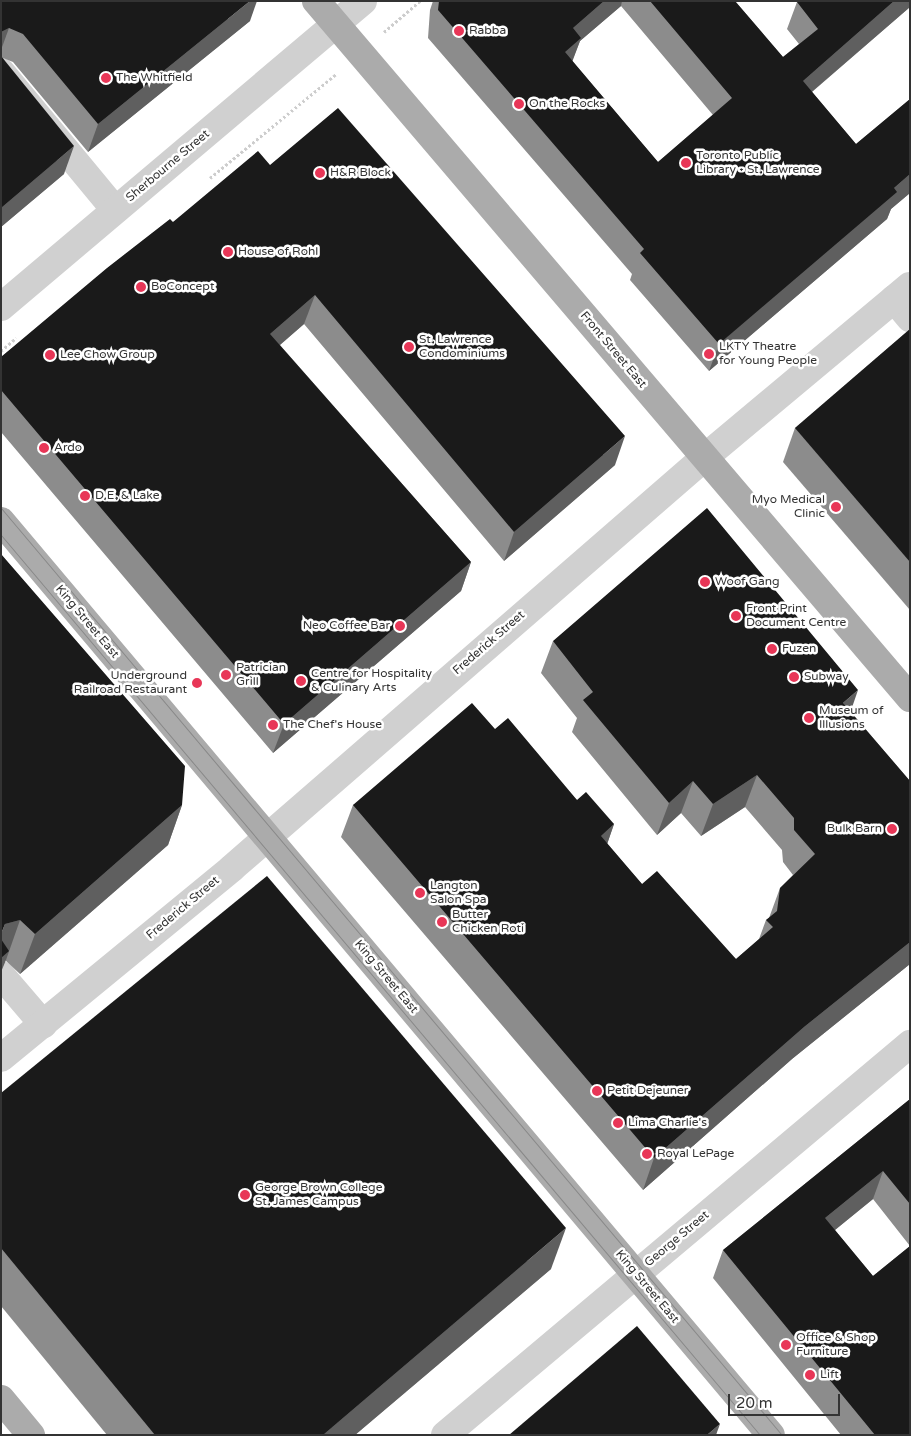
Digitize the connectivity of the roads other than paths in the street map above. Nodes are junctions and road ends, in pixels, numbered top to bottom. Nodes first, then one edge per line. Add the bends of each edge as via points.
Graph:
1 (316, 1) edge
2 (363, 1) edge
3 (336, 25) junction
4 (1, 72) edge
5 (115, 210) junction
6 (905, 301) edge
7 (1, 308) edge
8 (704, 458) junction
9 (1, 521) edge
10 (910, 698) edge
11 (267, 836) junction
12 (1, 975) edge
13 (43, 1024) junction
14 (910, 1044) edge
15 (1, 1058) edge
16 (635, 1274) junction
17 (1, 1399) edge
18 (31, 1435) edge
19 (445, 1435) edge
20 (771, 1435) edge

1 - 3 main road, Front Street East
2 - 3 street, Sherbourne Street
3 - 5 street, Sherbourne Street
3 - 8 main road, Front Street East
4 - 5 street
5 - 7 street, Sherbourne Street
6 - 8 street, Frederick Street
8 - 10 main road, Front Street East
8 - 11 street, Frederick Street
9 - 11 main road, King Street East
11 - 13 street, Frederick Street
11 - 16 main road, King Street East
12 - 13 street
13 - 15 street, Frederick Street
14 - 16 street, George Street
16 - 19 street, George Street
16 - 20 main road, King Street East
17 - 18 main road

